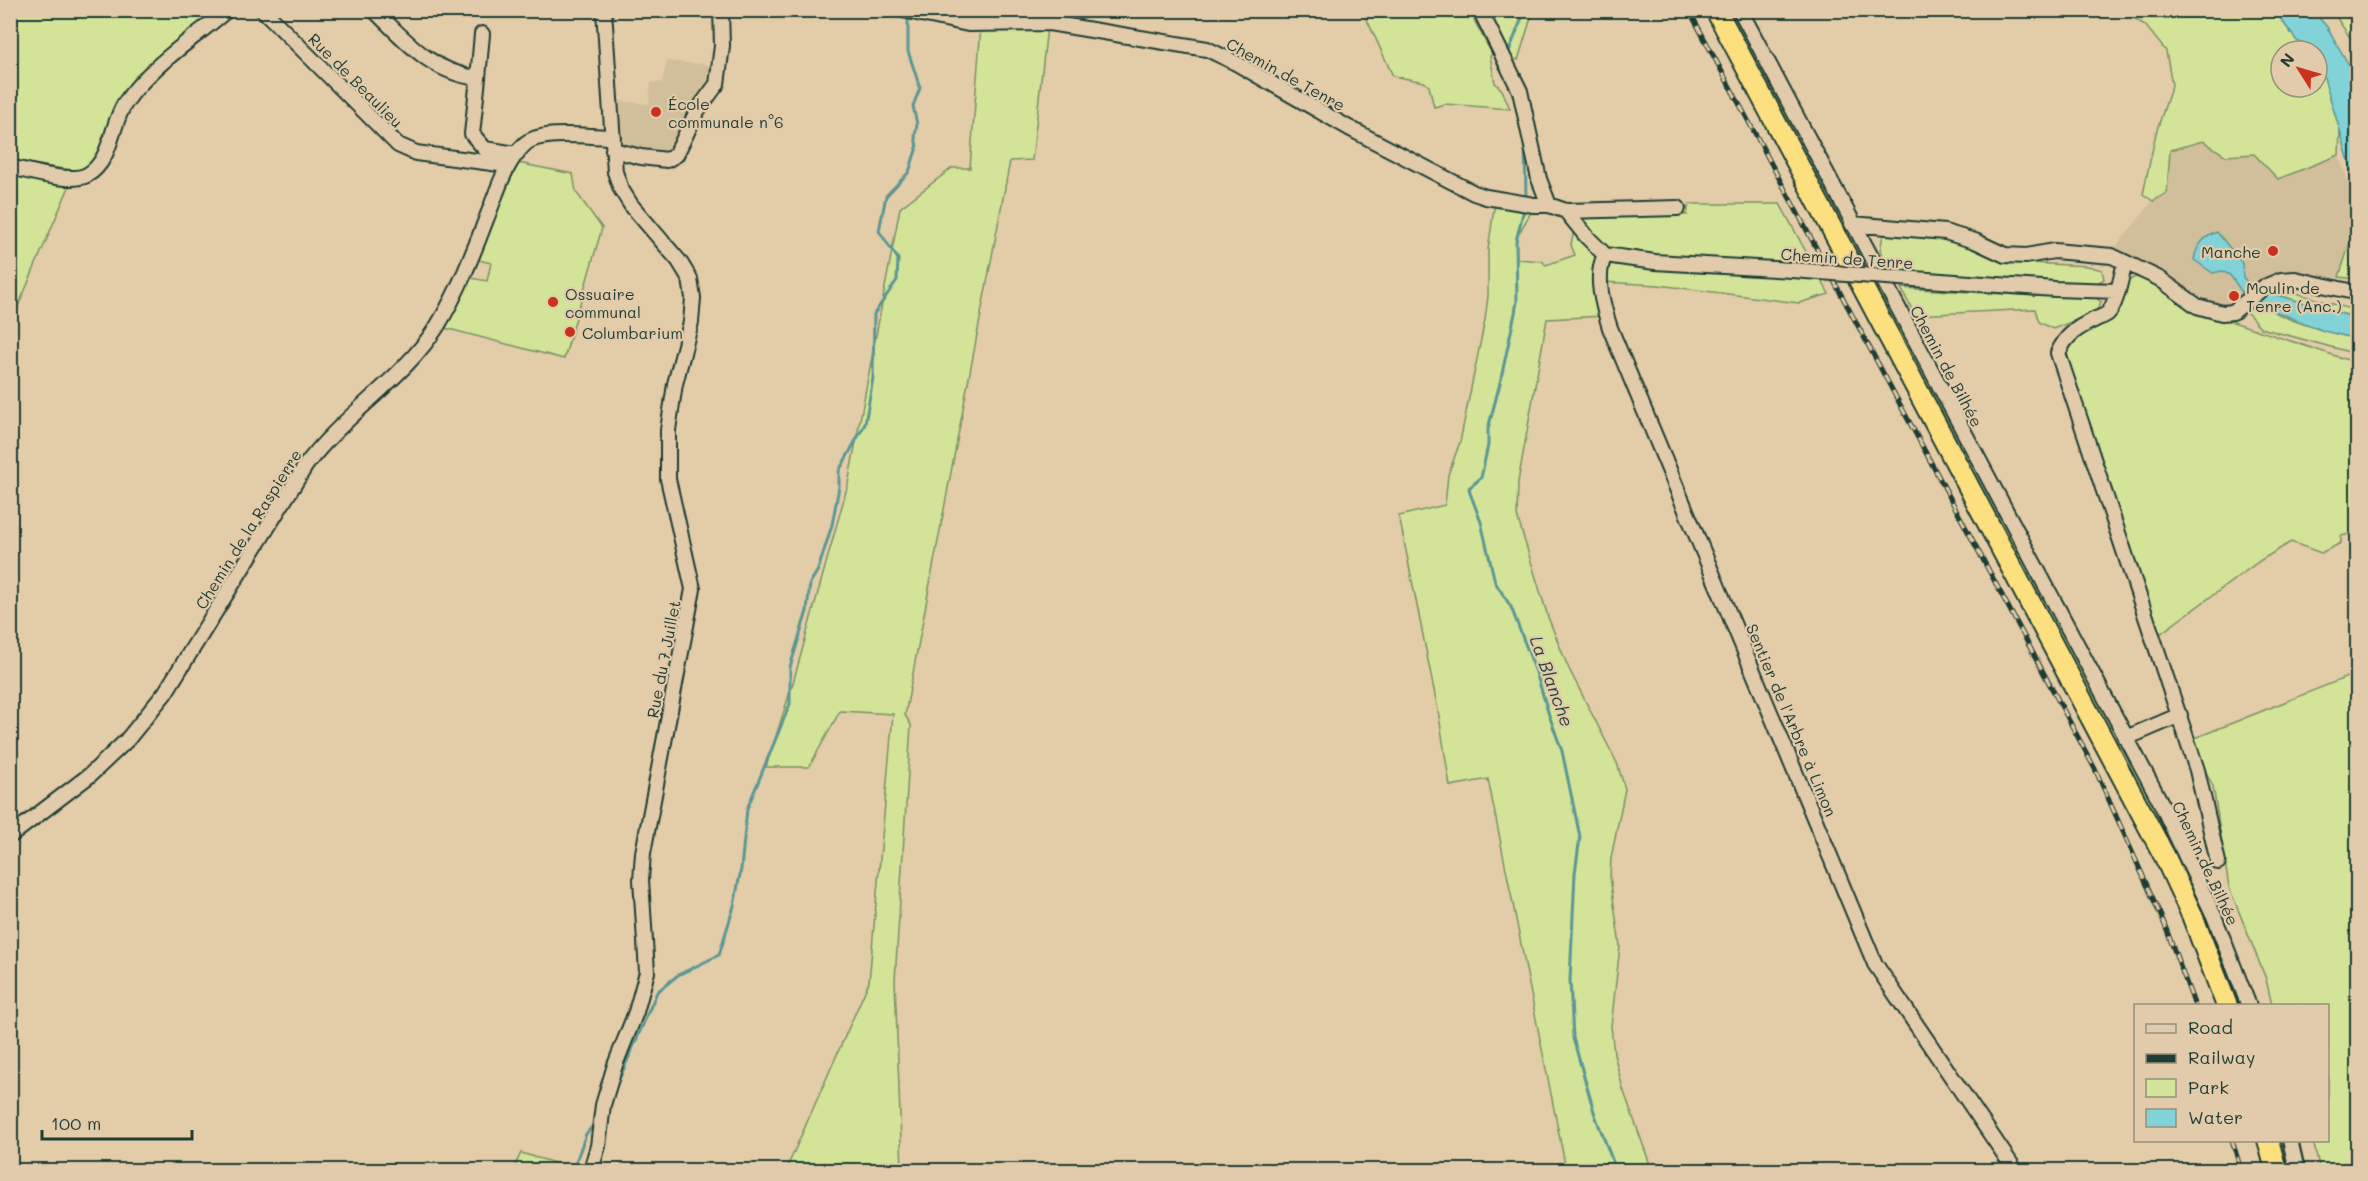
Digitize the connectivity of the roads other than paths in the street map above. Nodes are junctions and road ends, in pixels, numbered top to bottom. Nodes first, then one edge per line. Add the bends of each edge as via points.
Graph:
1 (227, 10) edge
2 (263, 10) edge
3 (374, 10) edge
4 (604, 10) edge
5 (721, 10) edge
6 (903, 10) edge
7 (1480, 10) edge
8 (1716, 10) edge
9 (1740, 10) edge
10 (482, 34) dead end
11 (478, 78) junction
12 (613, 144) junction
13 (517, 154) junction
14 (507, 165) junction
15 (10, 167) edge
16 (1549, 204) junction
17 (1678, 208) dead end
18 (1566, 211) junction
19 (1852, 224) junction
20 (1605, 255) junction
21 (2125, 263) junction
22 (2117, 291) junction
23 (2358, 293) edge
24 (2180, 715) junction
25 (2126, 738) junction
26 (10, 836) edge
27 (2218, 862) dead end
28 (2227, 1004) edge
29 (2249, 1004) edge
30 (2269, 1142) edge
31 (2290, 1142) edge
32 (591, 1170) edge
33 (2015, 1170) edge
34 (2276, 1170) edge
35 (2297, 1170) edge

1 - 15 street via 135,89 123,106 102,159 87,175 69,179
2 - 14 street, Rue de Beaulieu via 398,145 416,153
3 - 11 street via 422,56 457,76
4 - 12 street, Rue du 7 Juillet
5 - 12 street, Chemin de la Raspierre via 717,84 697,111 676,155 667,160 641,157
6 - 16 street, Chemin de Tenre via 968,24 1049,23 1207,49 1474,193 1534,206
7 - 16 street via 1520,91 1539,180
8 - 28 highway via 2165,857
9 - 19 street, Chemin de Bilhée
10 - 11 street
11 - 13 street via 472,134 485,149
12 - 13 street, Chemin de la Raspierre via 536,137
12 - 32 street, Rue du 7 Juillet via 615,172 626,197 690,279 691,322 668,430 668,479 693,589 643,854 647,972 603,1105
13 - 14 street, Chemin de la Raspierre
14 - 26 street, Chemin de la Raspierre via 469,264 425,344 311,458 165,693 127,740 90,775
16 - 18 street, Chemin de Tenre
17 - 18 street, Chemin de Tenre
18 - 20 street, Chemin de Tenre
19 - 21 street, Chemin de Tenre via 1945,232 2005,255 2054,251 2112,256
19 - 25 street, Chemin de Bilhée
20 - 22 street, Chemin de Tenre, bridge via 1655,262
20 - 33 street, Sentier de l'Arbre à Limon via 1599,275 1610,328 1875,964
21 - 22 street
21 - 23 street, Chemin de Tenre via 2214,312 2233,312 2277,280 2295,279
22 - 24 street, Chemin de Bilhée via 2116,302 2108,314 2081,325 2064,338 2058,353
24 - 25 street
24 - 27 street, Chemin de Bilhée
25 - 29 street, Chemin de Bilhée via 2184,848
30 - 34 highway
31 - 35 street

